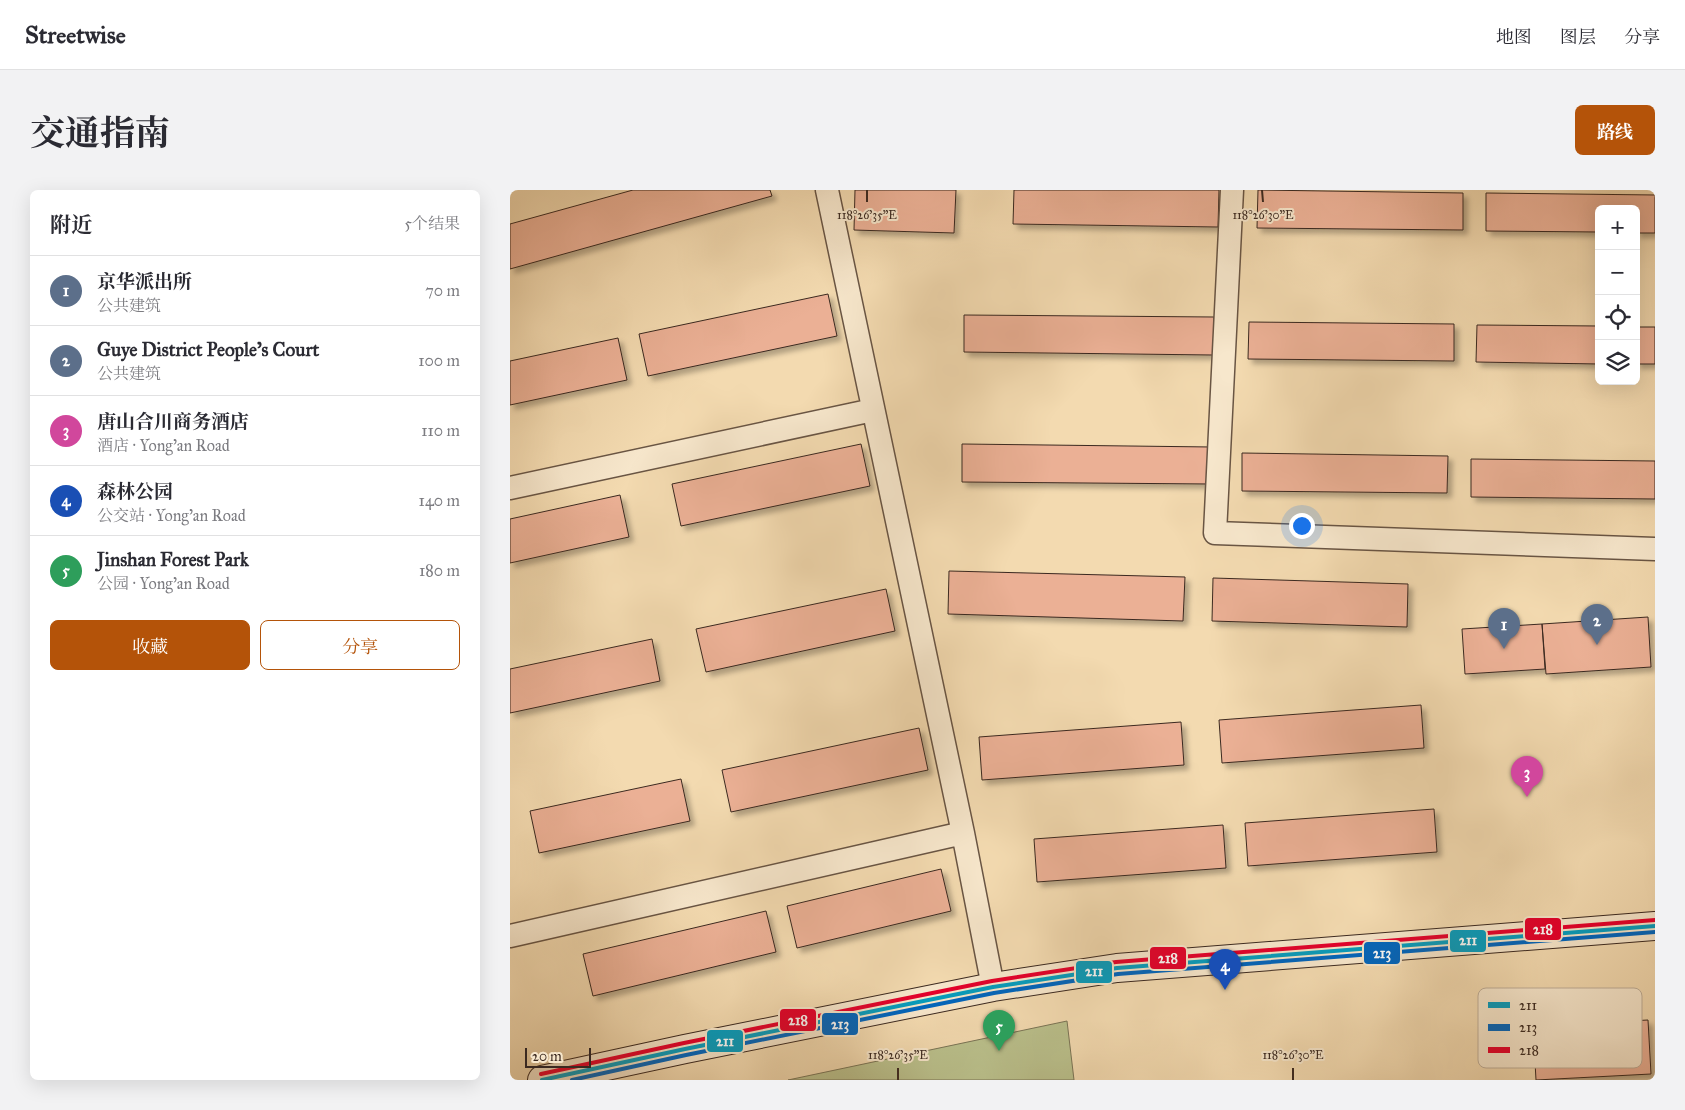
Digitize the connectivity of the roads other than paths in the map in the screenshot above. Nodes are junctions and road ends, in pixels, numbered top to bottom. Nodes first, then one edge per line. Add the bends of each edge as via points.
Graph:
1 (827, 190) edge
2 (1232, 190) edge
3 (873, 410) junction
4 (510, 488) edge
5 (1655, 549) edge
6 (963, 833) junction
7 (1655, 926) edge
8 (510, 936) edge
9 (992, 986) junction
10 (542, 1080) edge

1 - 3 street
2 - 5 street via 1215,533
3 - 4 street
3 - 6 street
6 - 8 street
6 - 9 street
7 - 9 main road via 1116,968
9 - 10 main road

